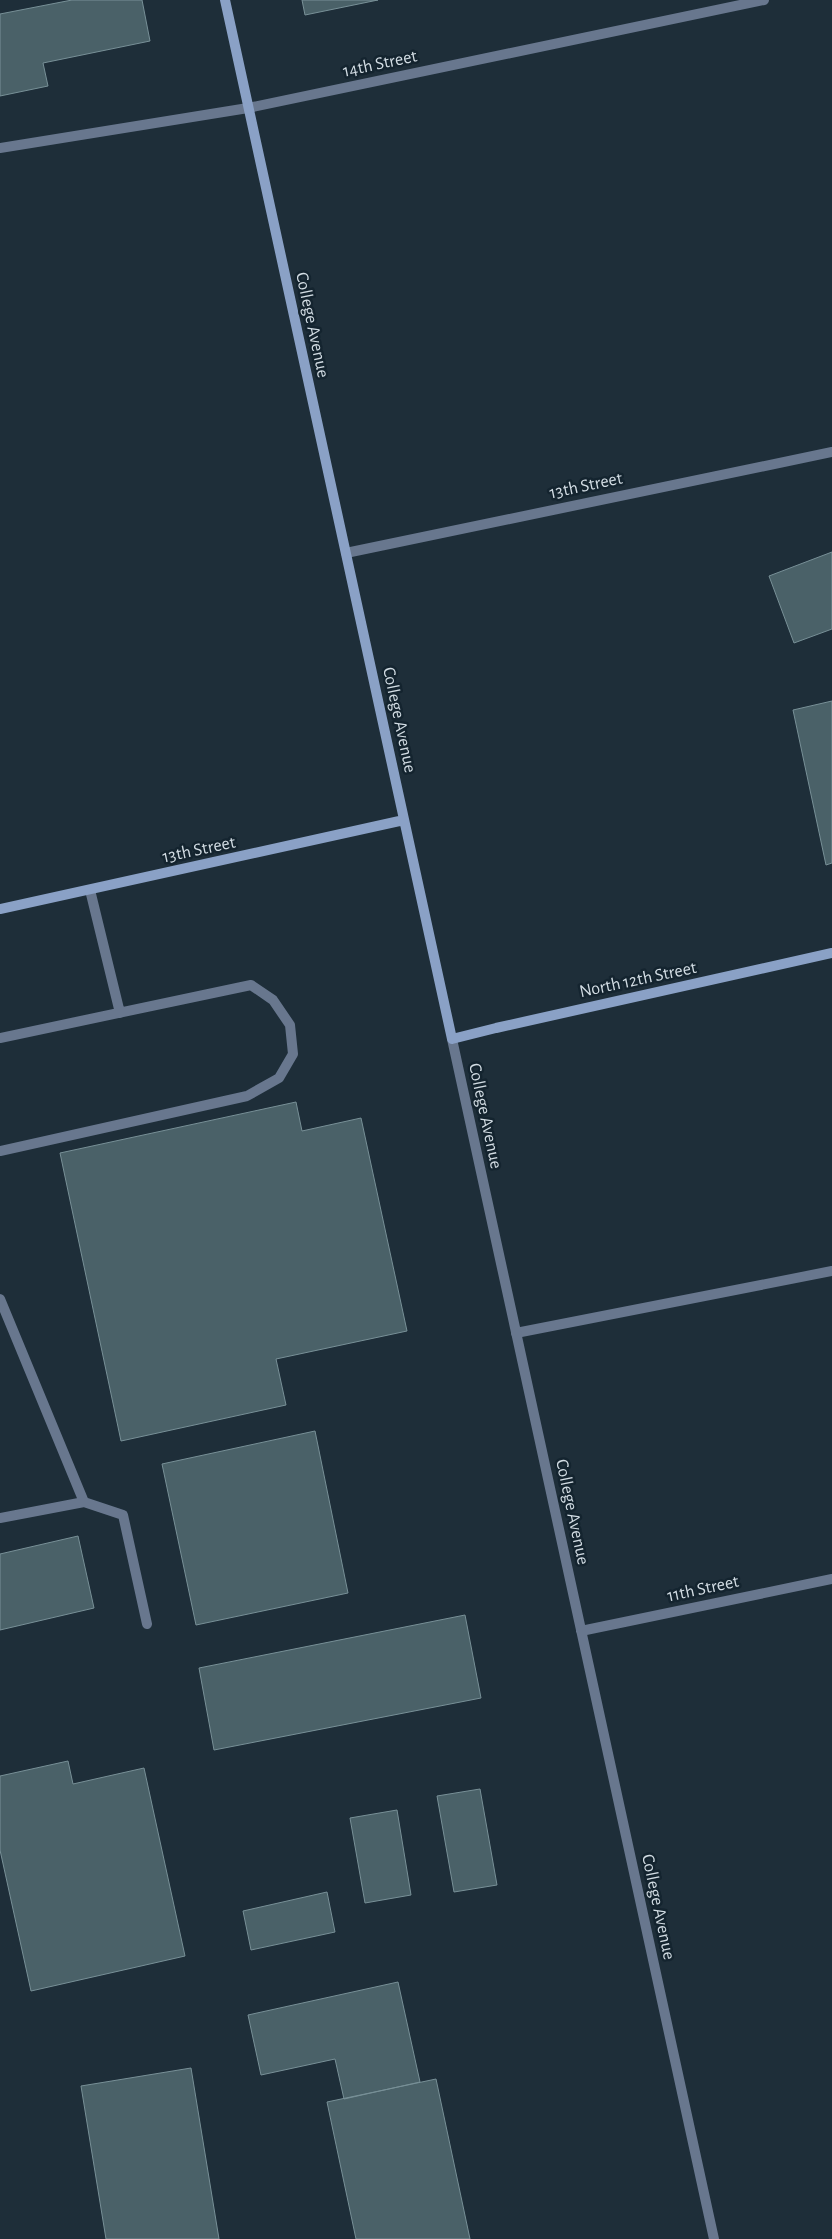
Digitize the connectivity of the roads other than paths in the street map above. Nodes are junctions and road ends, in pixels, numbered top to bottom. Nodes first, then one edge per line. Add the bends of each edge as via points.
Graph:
1 (225, 0) edge
2 (764, 0) edge
3 (248, 108) junction
4 (0, 148) edge
5 (832, 452) edge
6 (346, 553) junction
7 (404, 820) junction
8 (90, 890) junction
9 (0, 909) edge
10 (832, 954) edge
11 (120, 1013) junction
12 (0, 1038) edge
13 (452, 1040) junction
14 (0, 1151) edge
15 (832, 1271) edge
16 (0, 1299) edge
17 (516, 1333) junction
18 (84, 1502) junction
19 (0, 1518) edge
20 (832, 1579) edge
21 (147, 1624) dead end
22 (581, 1631) junction
23 (714, 2239) edge

1 - 3 street, College Avenue
2 - 3 street, 14th Street
3 - 4 street, 14th Street
3 - 6 street, College Avenue
5 - 6 street, 13th Street
6 - 7 street, College Avenue
7 - 8 street, 13th Street
7 - 13 street, College Avenue
8 - 9 street, 13th Street
8 - 11 street
10 - 13 street, North 12th Street
11 - 12 street
11 - 14 street via 251,985 273,1000 290,1024 293,1054 279,1078 247,1096
13 - 17 street, College Avenue
15 - 17 street
16 - 18 street
17 - 22 street, College Avenue
18 - 19 street
18 - 21 street via 122,1515
20 - 22 street, 11th Street
22 - 23 street, College Avenue

